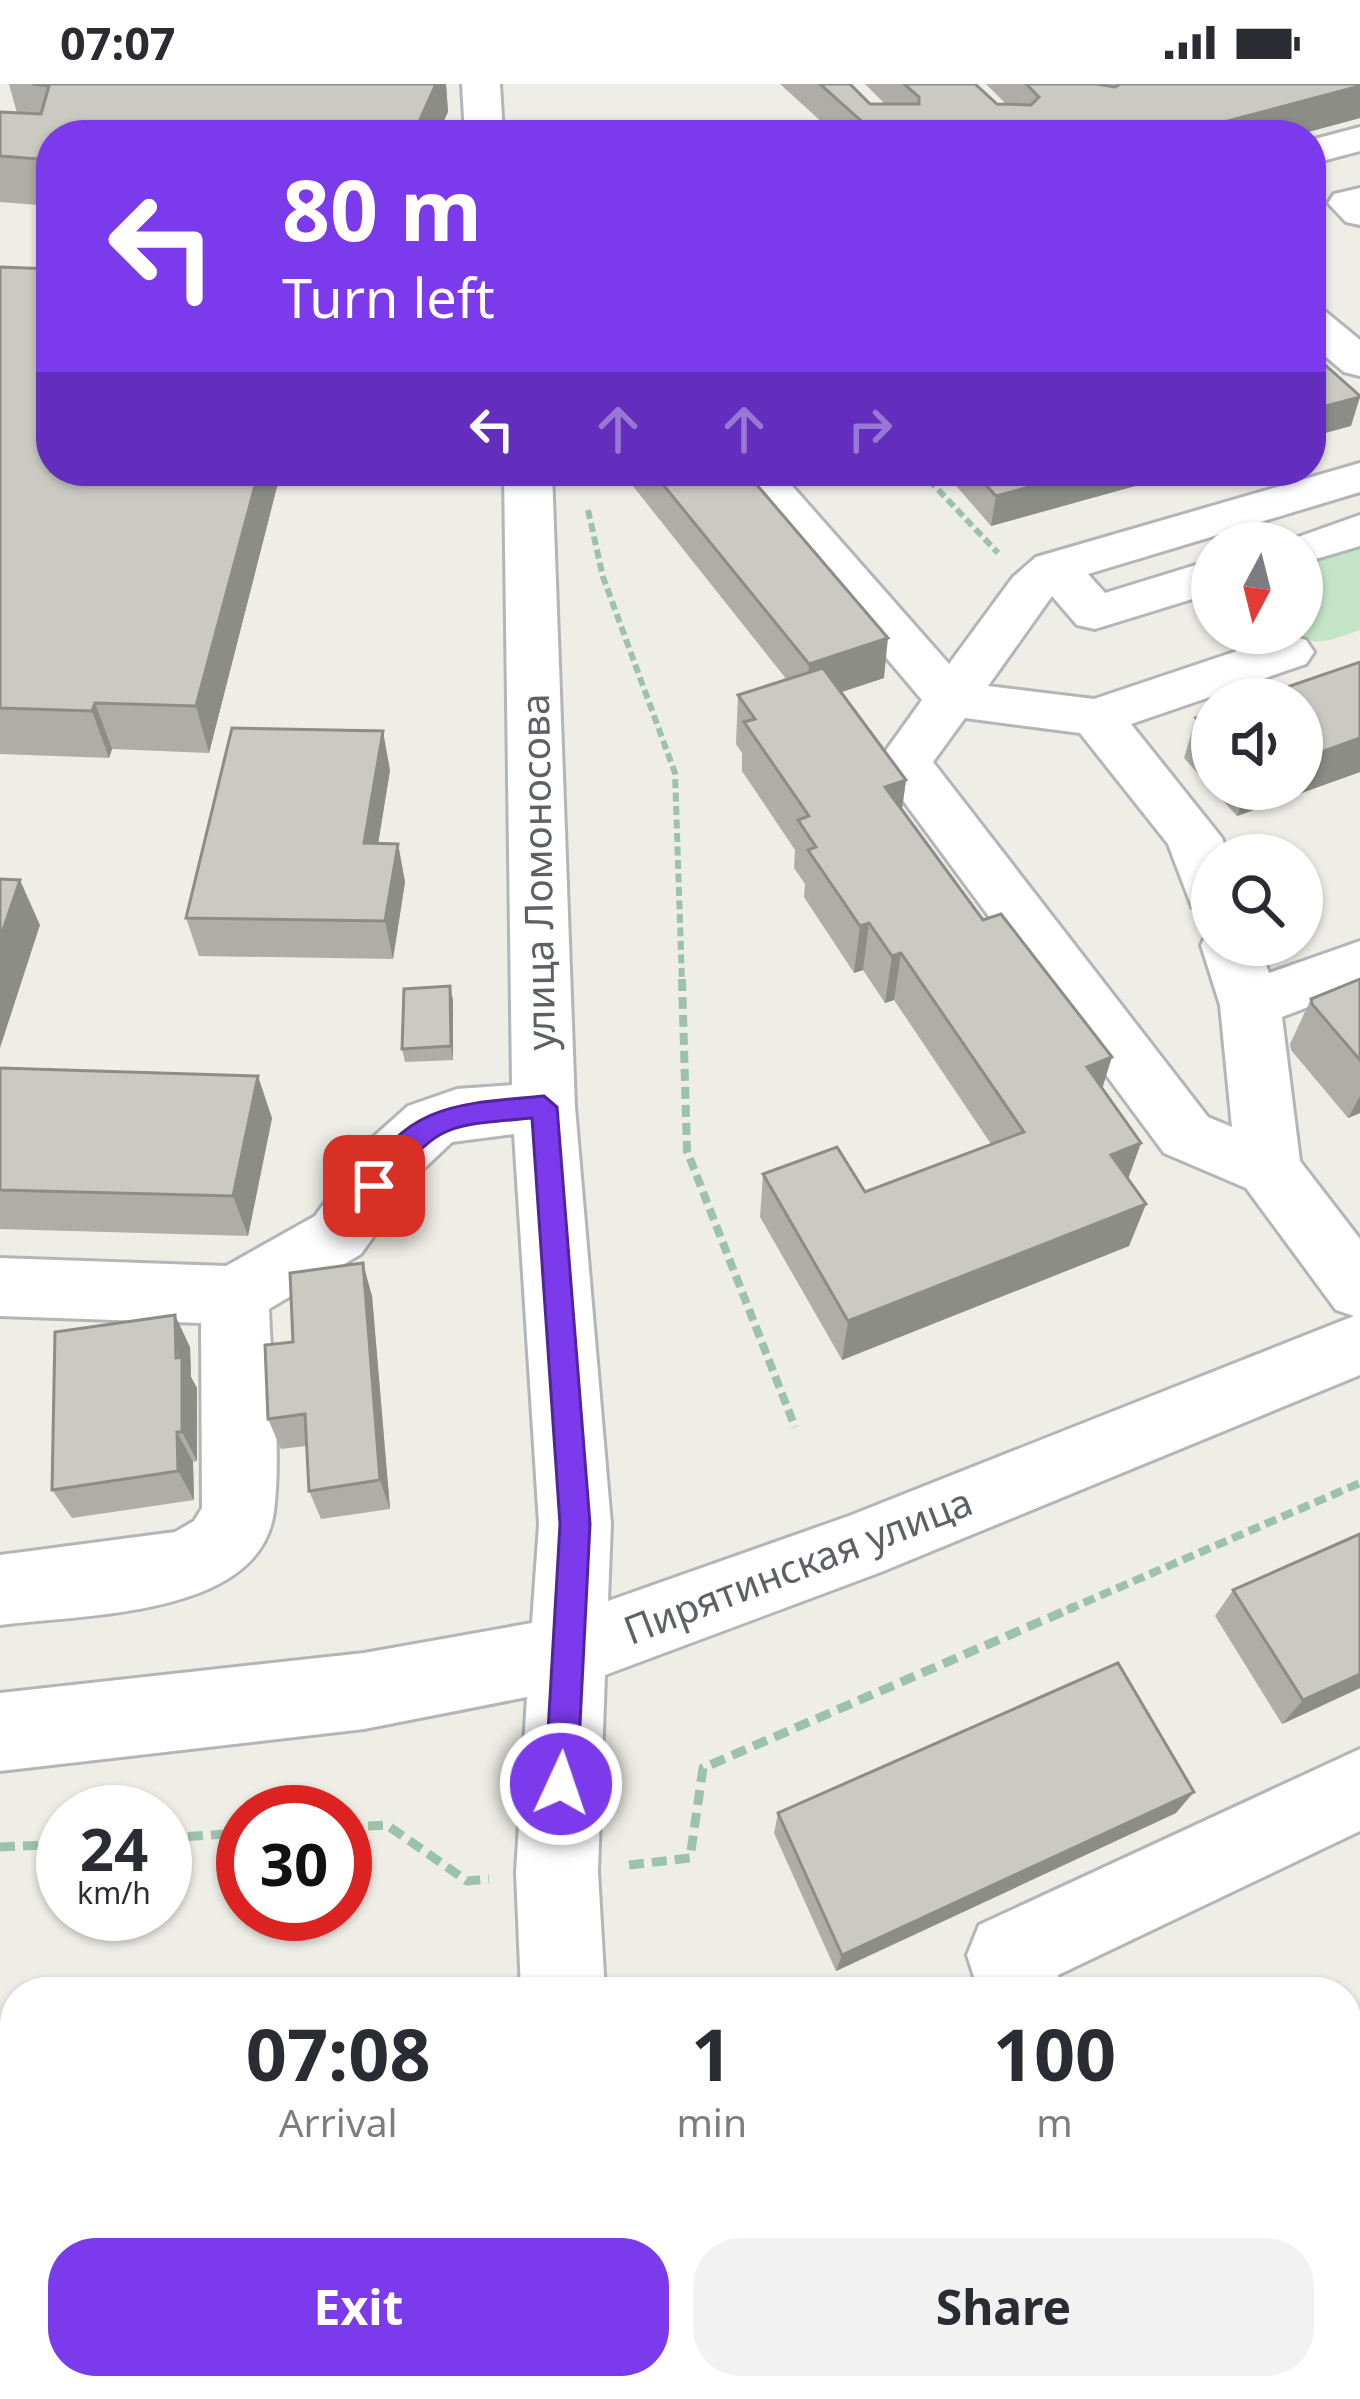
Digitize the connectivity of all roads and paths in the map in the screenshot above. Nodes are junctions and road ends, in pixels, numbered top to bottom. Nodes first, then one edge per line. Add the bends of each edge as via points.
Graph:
1 (481, 84) edge
2 (483, 120) edge
3 (1360, 139) edge
4 (1326, 148) edge
5 (1360, 200) edge
6 (1360, 213) edge
7 (1326, 334) edge
8 (1360, 363) edge
9 (1360, 477) edge
10 (528, 486) edge
11 (766, 486) edge
12 (938, 486) edge
13 (586, 491) dead end
14 (1360, 530) edge
15 (1323, 541) edge
16 (1043, 578) junction
17 (1191, 583) edge
18 (1282, 654) edge
19 (951, 699) junction
20 (1096, 718) junction
21 (1191, 834) edge
22 (1360, 963) edge
23 (1237, 966) edge
24 (1250, 1005) junction
25 (544, 1107) junction
26 (1269, 1169) junction
27 (1360, 1290) edge
28 (236, 1295) junction
29 (1, 1296) edge
30 (1360, 1344) edge
31 (795, 1427) dead end
32 (1360, 1483) edge
33 (0, 1590) edge
34 (567, 1653) junction
35 (0, 1732) edge
36 (703, 1768) dead end
37 (1360, 1789) edge
38 (36, 1845) edge
39 (0, 1847) edge
40 (561, 1977) edge
41 (1016, 1977) edge

1 - 2 street
3 - 4 street
5 - 6 street via 1348,203
7 - 8 street
9 - 16 street
10 - 25 street, улица Ломоносова
11 - 19 street
12 - 16 path
13 - 31 path via 593,552 675,773 687,1151
14 - 15 street
16 - 17 street via 1095,613
16 - 19 street
18 - 20 street
19 - 20 street
19 - 26 street via 904,763 1186,1135
20 - 21 street
22 - 24 street
23 - 24 street
24 - 26 street
25 - 28 street via 430,1124 404,1145 338,1235
25 - 34 street, улица Ломоносова via 575,1524
26 - 27 street
28 - 29 street
28 - 33 street via 238,1514 220,1545 188,1565
30 - 34 street, Пирятинская улица via 855,1549
32 - 36 path
34 - 35 street, Пирятинская улица via 364,1691
34 - 40 street, улица Ломоносова via 556,1872
37 - 41 street via 1009,1954
38 - 39 path

